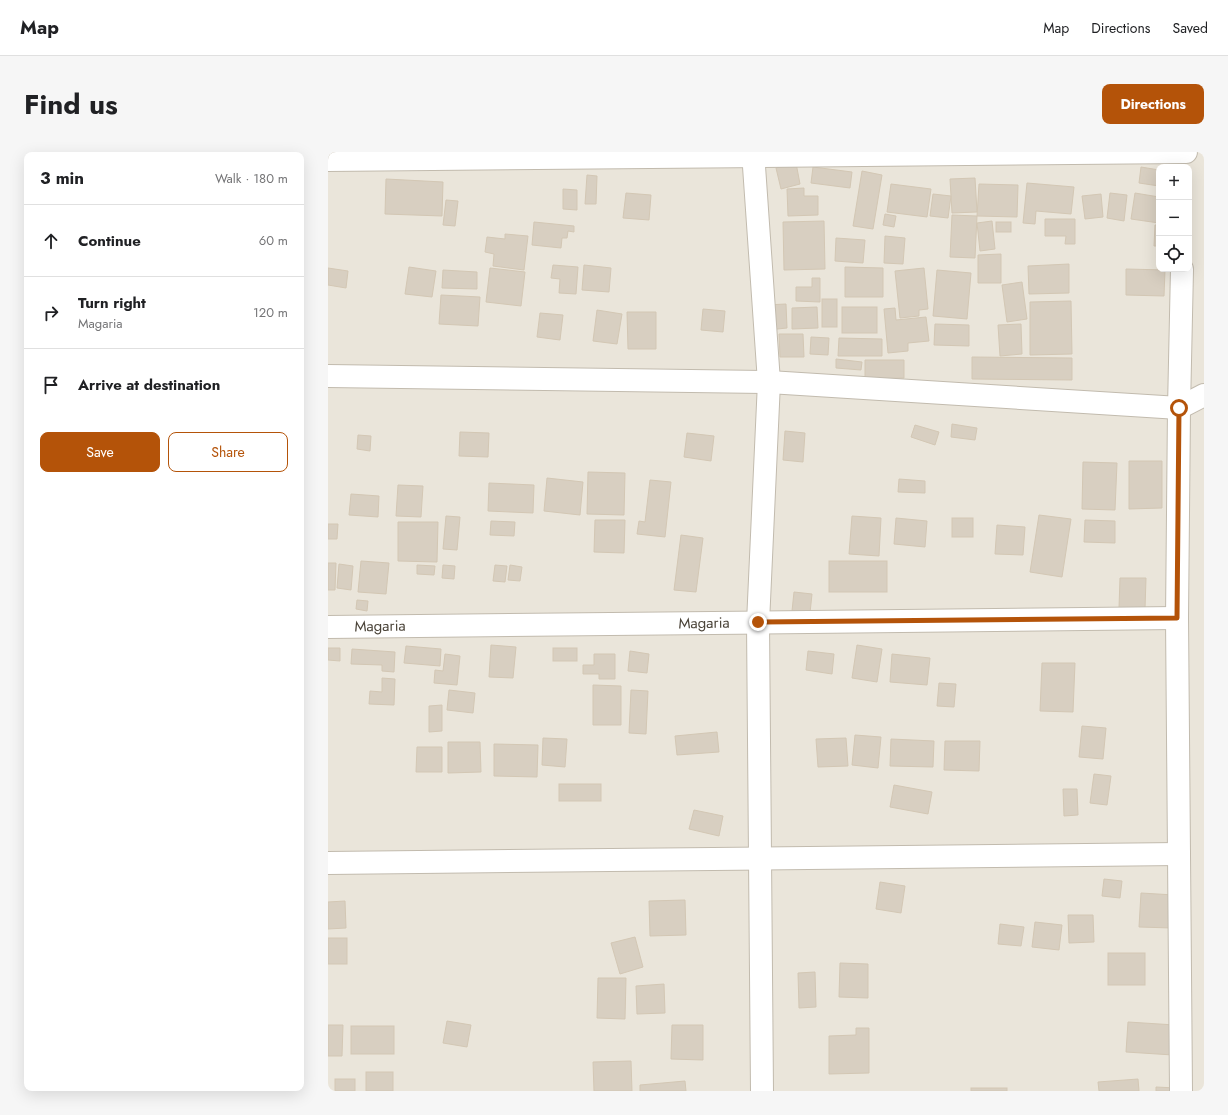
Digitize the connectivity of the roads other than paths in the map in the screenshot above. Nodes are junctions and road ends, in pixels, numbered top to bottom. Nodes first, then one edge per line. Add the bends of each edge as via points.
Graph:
1 (1186, 152) edge
2 (753, 154) edge
3 (328, 160) edge
4 (1185, 164) edge
5 (1182, 272) edge
6 (328, 376) edge
7 (769, 382) junction
8 (1204, 395) edge
9 (1179, 408) junction
10 (1177, 618) junction
11 (758, 622) junction
12 (328, 626) edge
13 (1179, 854) junction
14 (760, 858) junction
15 (328, 862) edge
16 (762, 1091) edge
17 (1181, 1091) edge

1 - 2 street
1 - 4 street
2 - 3 street
2 - 7 street
5 - 9 street
6 - 7 street
7 - 9 street
7 - 11 street
8 - 9 street
9 - 10 street
10 - 11 street, Magaria
10 - 13 street
11 - 12 street, Magaria
11 - 14 street
13 - 14 street
13 - 17 street
14 - 15 street
14 - 16 street

